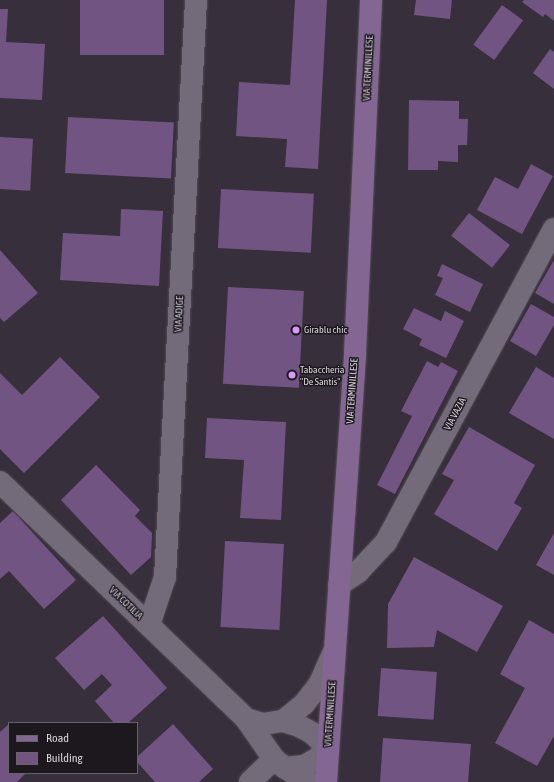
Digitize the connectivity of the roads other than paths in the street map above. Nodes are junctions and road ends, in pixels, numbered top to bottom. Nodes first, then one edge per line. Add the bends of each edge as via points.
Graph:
1 (196, 0) edge
2 (371, 0) edge
3 (554, 229) edge
4 (2, 488) edge
5 (339, 585) junction
6 (149, 625) junction
7 (334, 651) junction
8 (246, 719) junction
9 (283, 721) junction
10 (328, 748) junction
11 (279, 764) junction
12 (250, 782) edge
13 (309, 782) edge
14 (326, 782) edge

1 - 6 street, VIA ADIGE via 165,577
2 - 5 main road, VIA TERMINILLESE via 355,354
3 - 5 street, VIA VAZIA via 386,542 362,567
4 - 6 street, VIA COTILIA
5 - 7 main road, VIA TERMINILLESE
6 - 8 street, VIA COTILIA
7 - 9 street via 319,686 304,704
7 - 10 main road, VIA TERMINILLESE
8 - 9 street via 263,724
8 - 11 street, VIA COTILIA
9 - 10 street via 312,733
10 - 11 street via 304,766
10 - 14 main road, VIA TERMINILLESE
11 - 12 street
11 - 13 street

